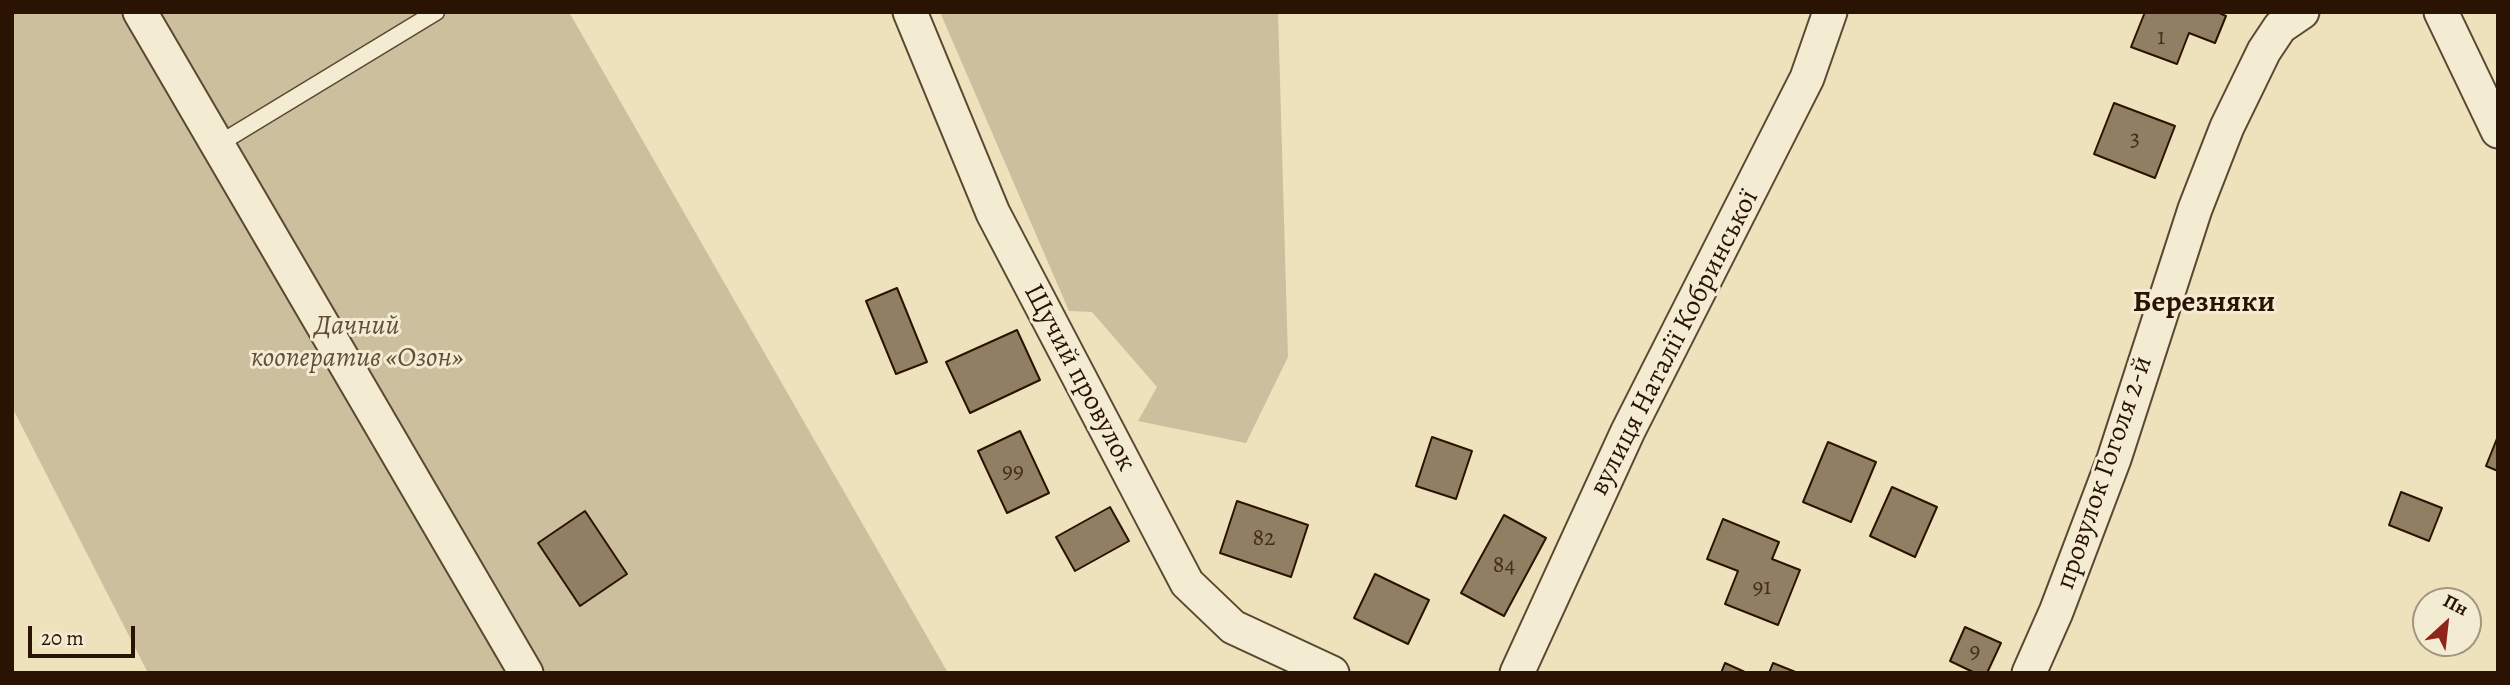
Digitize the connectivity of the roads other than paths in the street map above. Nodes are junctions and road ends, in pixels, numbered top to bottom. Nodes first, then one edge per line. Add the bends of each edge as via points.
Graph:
1 (140, 12) edge
2 (436, 12) edge
3 (911, 12) edge
4 (1830, 12) edge
5 (2302, 12) edge
6 (2441, 12) edge
7 (2498, 131) edge
8 (217, 145) junction
9 (526, 673) edge
10 (1332, 673) edge
11 (1517, 673) edge
12 (2029, 673) edge

1 - 8 street
2 - 8 lane
3 - 10 street, Щучий провулок via 993,213 1187,583 1233,626
4 - 11 street, вулиця Наталії Кобринської via 1807,78 1628,431
5 - 12 street, провулок Гоголя 2-й via 2280,27 2264,51 2227,127 2195,209 2110,471
6 - 7 street
8 - 9 street

